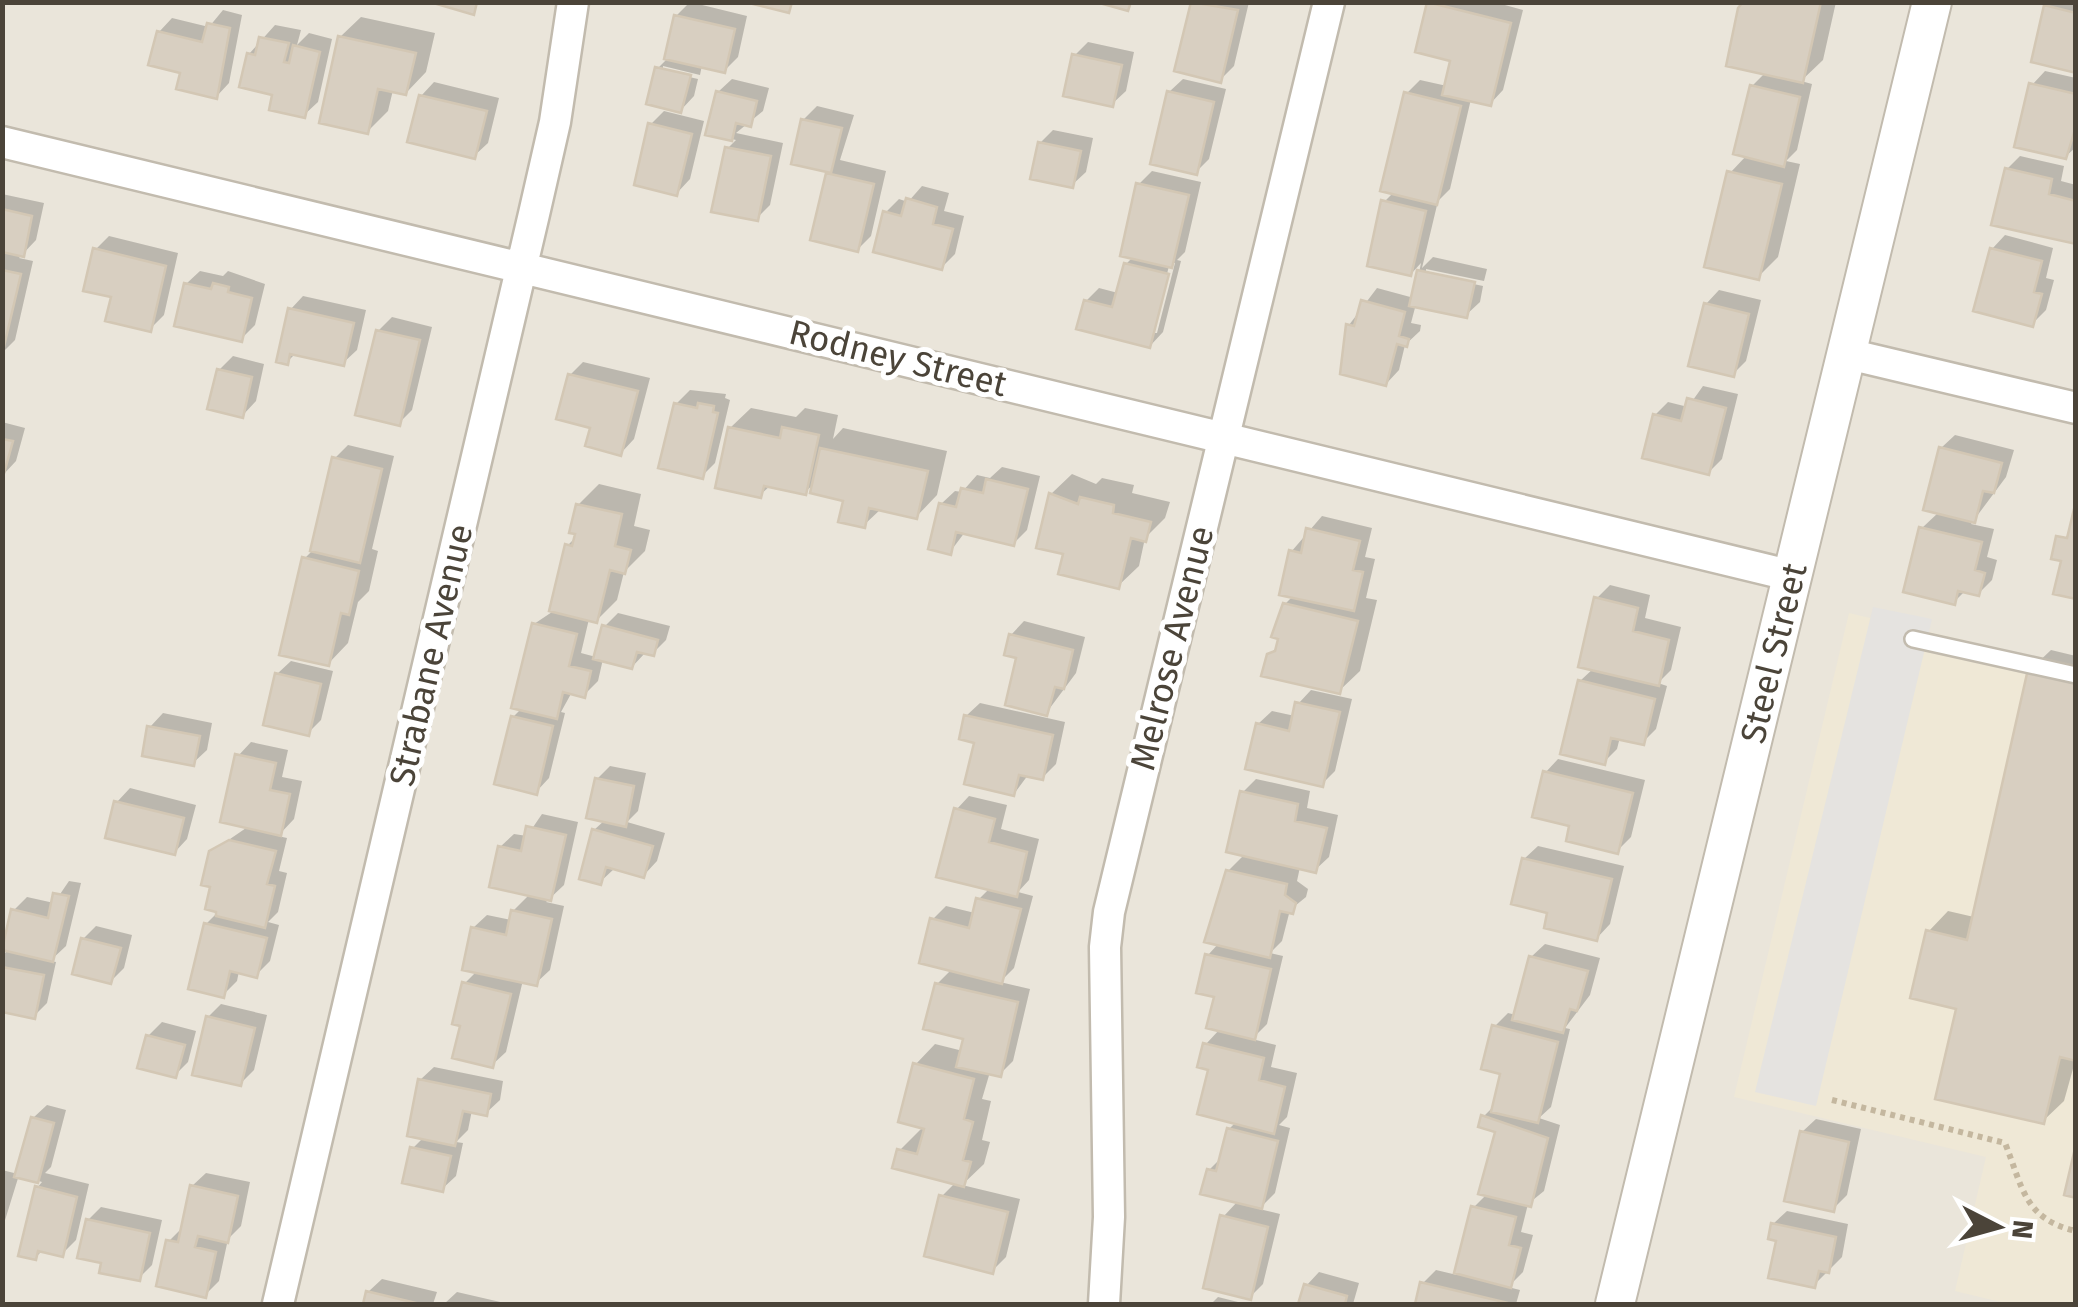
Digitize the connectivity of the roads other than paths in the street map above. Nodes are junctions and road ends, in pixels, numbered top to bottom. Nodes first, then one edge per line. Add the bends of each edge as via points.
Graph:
1 (573, 2) edge
2 (1329, 2) edge
3 (1932, 2) edge
4 (2, 142) edge
5 (522, 267) junction
6 (1848, 354) junction
7 (2076, 408) edge
8 (1223, 437) junction
9 (1794, 576) junction
10 (1913, 639) dead end
11 (2076, 675) edge
12 (278, 1304) edge
13 (1104, 1304) edge
14 (1615, 1304) edge

1 - 5 street, Strabane Avenue via 555,122
2 - 8 street, Melrose Avenue
3 - 6 street, Steel Street
4 - 5 street, Rodney Street
5 - 8 street, Rodney Street
5 - 12 street, Strabane Avenue
6 - 7 street
6 - 9 street, Steel Street
8 - 9 street, Rodney Street
8 - 13 street, Melrose Avenue via 1108,912
9 - 14 street, Steel Street
10 - 11 lane

